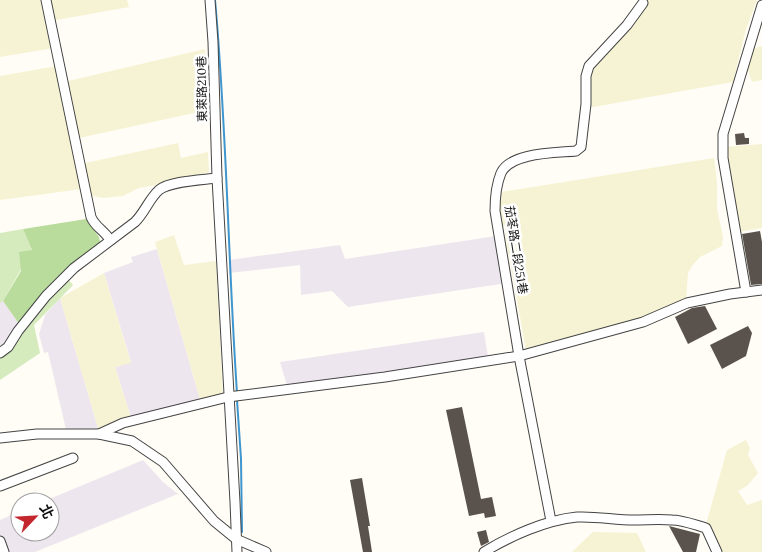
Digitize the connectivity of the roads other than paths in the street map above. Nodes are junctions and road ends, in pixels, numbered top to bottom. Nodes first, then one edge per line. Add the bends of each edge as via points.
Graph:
1 (46, 0) edge
2 (210, 0) edge
3 (643, 3) dead end
4 (762, 4) edge
5 (217, 178) junction
6 (110, 240) junction
7 (762, 290) edge
8 (746, 292) junction
9 (0, 353) edge
10 (520, 356) junction
11 (228, 397) junction
12 (98, 434) junction
13 (0, 438) edge
14 (73, 458) dead end
15 (0, 486) edge
16 (551, 521) junction
17 (236, 539) junction
18 (0, 541) edge
19 (4, 552) edge
20 (236, 552) edge
21 (266, 552) edge
22 (484, 552) edge
23 (717, 552) edge

1 - 6 street via 91,217
2 - 5 street, 東萊路210巷
3 - 10 street, 茄苳路二段251巷 via 589,66 581,147 576,151 525,157 512,162 502,172 495,211
4 - 8 street via 723,134 723,158
5 - 6 street via 159,190 139,218
5 - 11 street
6 - 9 street via 74,268 46,296
7 - 8 street
8 - 10 street via 687,303 635,324
10 - 11 street
10 - 16 street, 茄苳路二段251巷
11 - 12 street via 123,423
11 - 17 street
12 - 13 street
12 - 17 street via 132,441 163,462 214,521
14 - 15 street
16 - 22 street
16 - 23 street via 578,517 674,520 706,528
17 - 20 street
17 - 21 street
18 - 19 street

